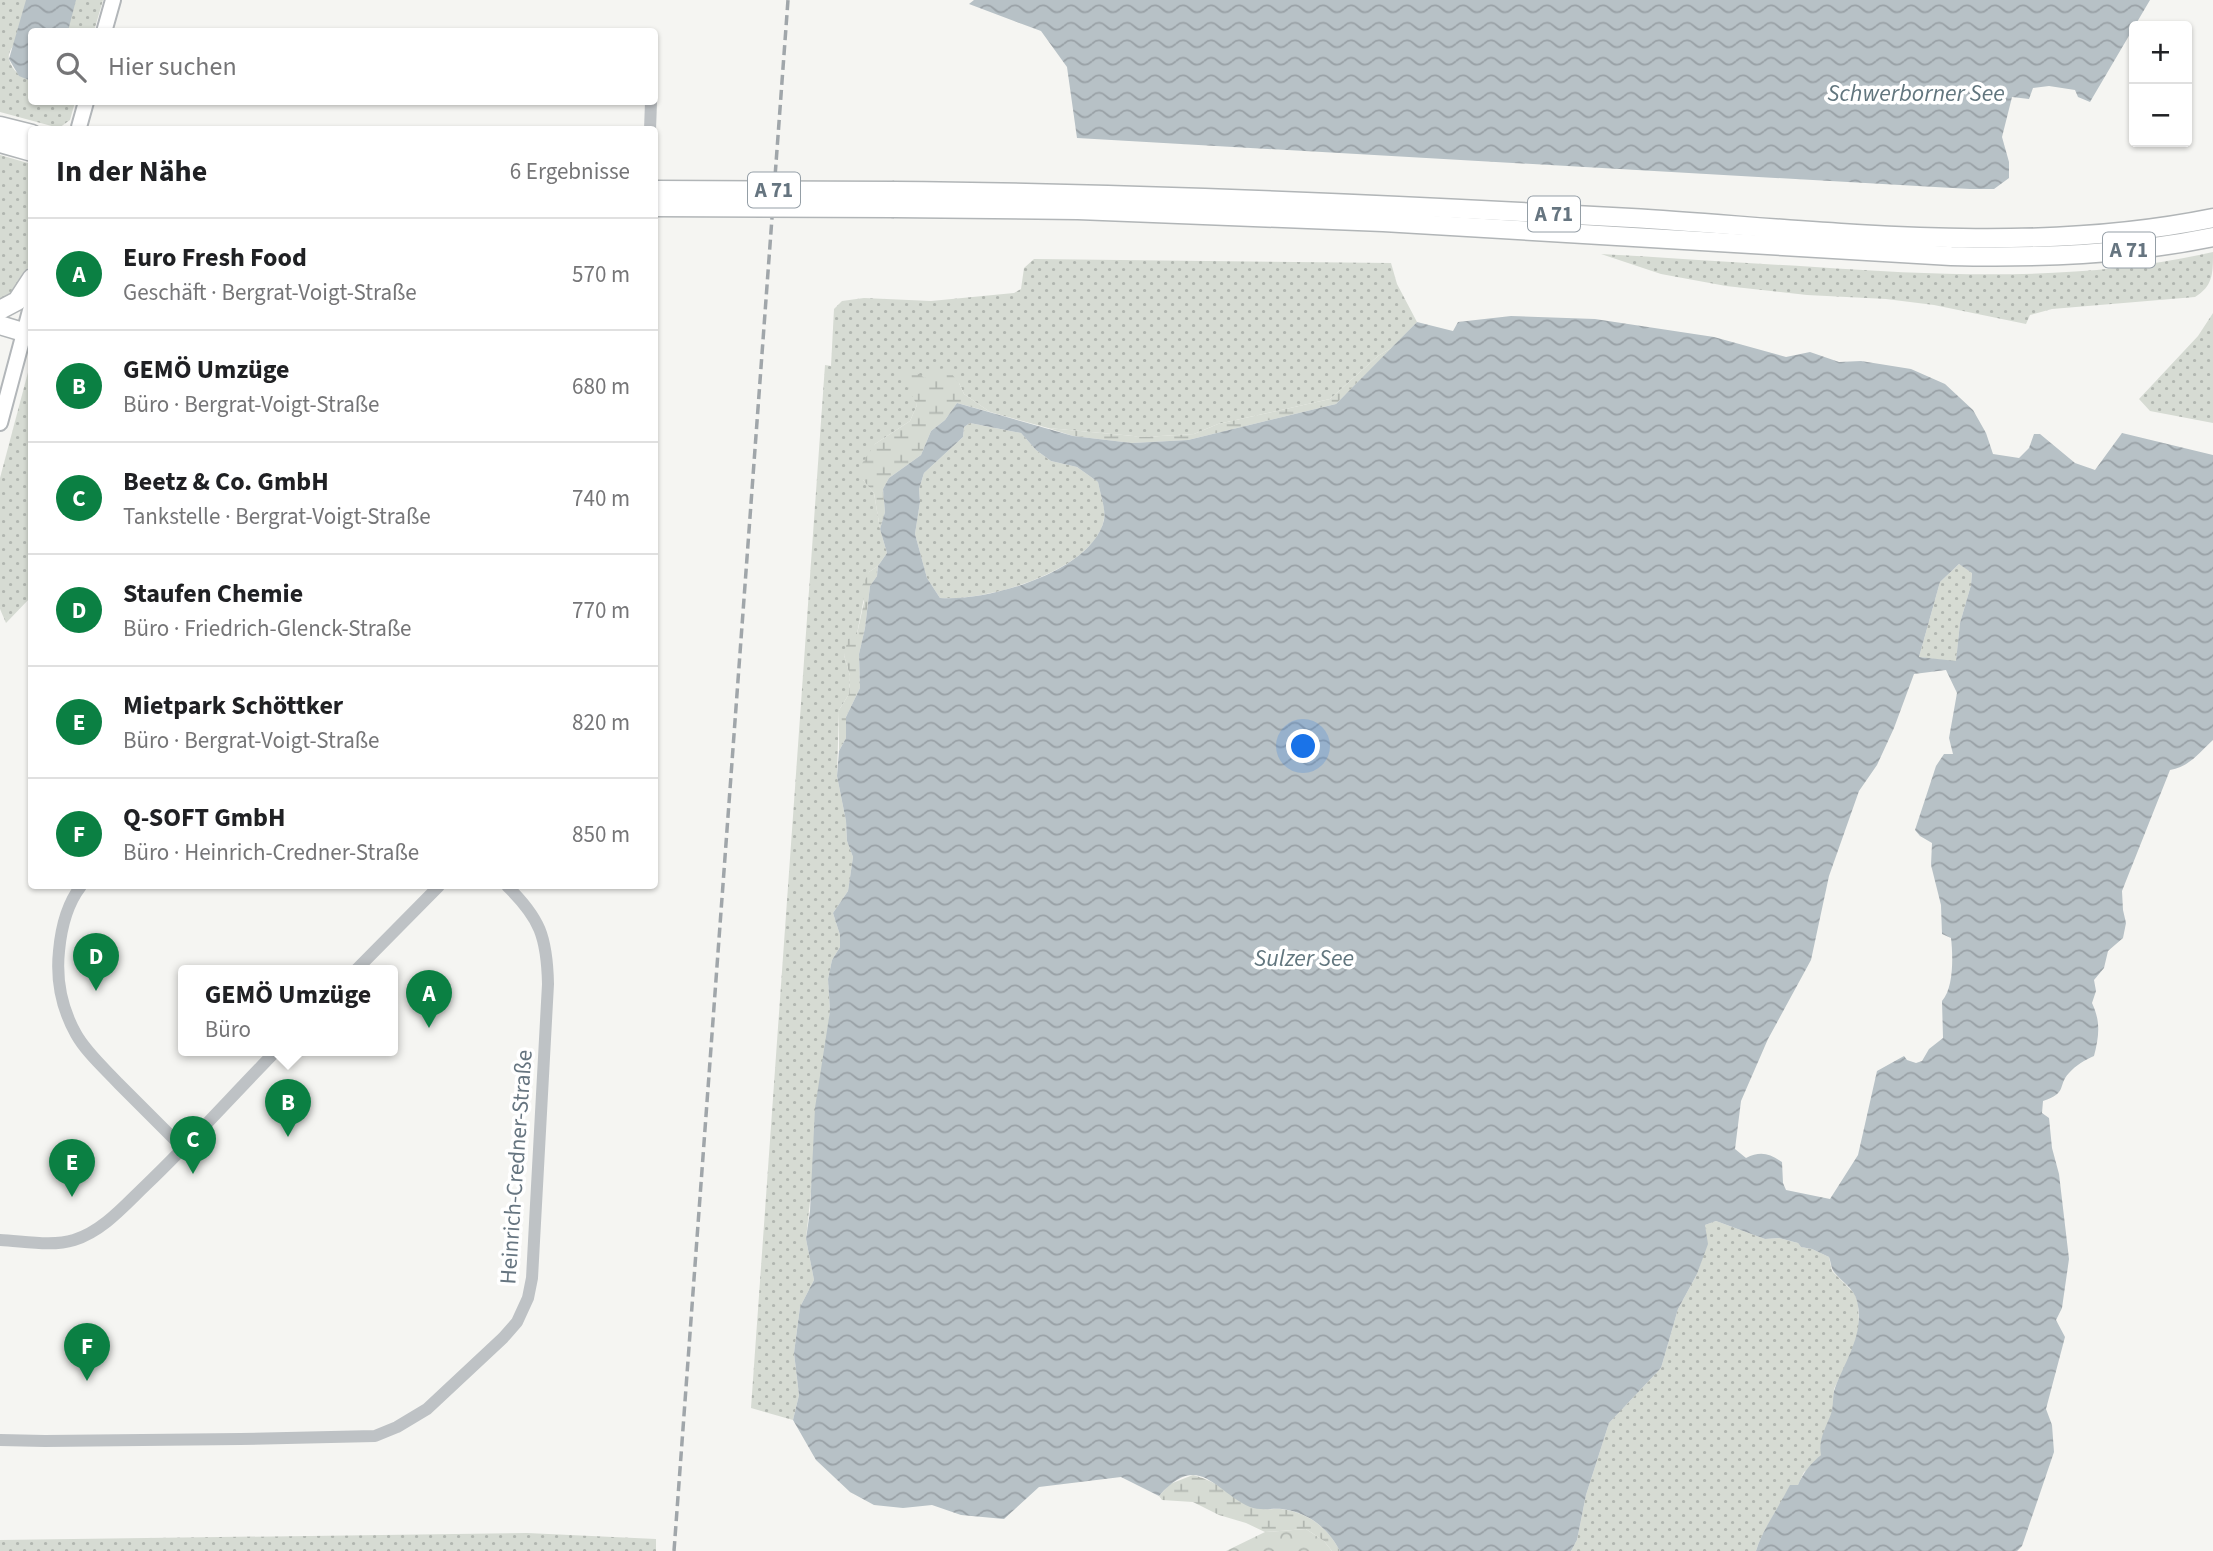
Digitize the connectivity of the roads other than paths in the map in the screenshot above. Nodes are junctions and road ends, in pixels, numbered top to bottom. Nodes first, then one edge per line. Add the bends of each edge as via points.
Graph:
1 (113, 0) edge
2 (105, 28) edge
3 (85, 105) edge
4 (651, 105) edge
5 (0, 126) edge
6 (79, 126) edge
7 (650, 126) edge
8 (28, 133) edge
9 (0, 143) edge
10 (28, 151) edge
11 (658, 190) edge
12 (894, 200) junction
13 (658, 208) edge
14 (2213, 218) edge
15 (2213, 237) edge
16 (28, 284) edge
17 (0, 310) edge
18 (28, 316) edge
19 (0, 325) edge
20 (23, 332) junction
21 (0, 423) edge
22 (79, 889) edge
23 (436, 889) edge
24 (510, 889) edge
25 (361, 965) edge
26 (271, 1056) edge
27 (183, 1148) junction
28 (0, 1240) edge
29 (0, 1440) edge

1 - 2 main road
3 - 6 main road
4 - 7 street
5 - 8 highway
9 - 10 highway
11 - 12 highway, A 71, bridge
12 - 13 highway, A 71, bridge
12 - 14 highway, A 71 via 1077,193 1384,204 1955,239 2090,235
12 - 15 highway, A 71 via 1383,222 1964,256 2103,253
16 - 17 highway via 17,300
18 - 20 main road
19 - 20 highway
20 - 21 main road
22 - 27 street via 66,915 57,968 68,1017 76,1036 99,1063
23 - 25 street
24 - 29 street, Heinrich-Credner-Straße via 540,928 548,953 548,984 532,1278 517,1322 503,1338 427,1409 375,1436
26 - 27 street
27 - 28 street via 116,1214 75,1240

